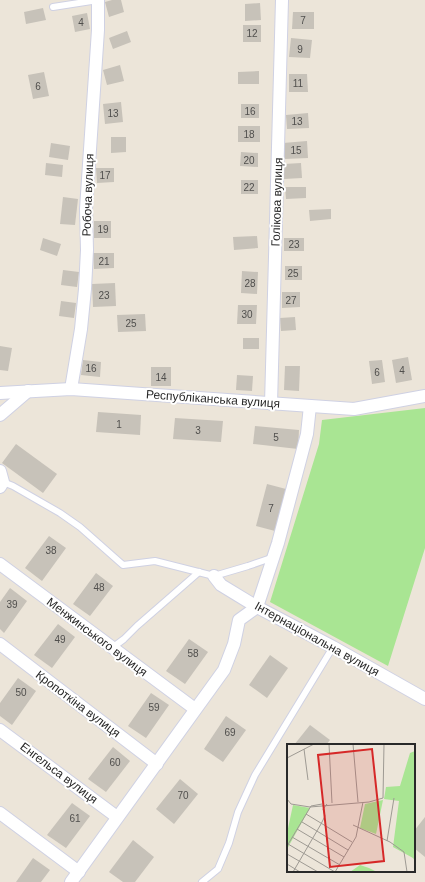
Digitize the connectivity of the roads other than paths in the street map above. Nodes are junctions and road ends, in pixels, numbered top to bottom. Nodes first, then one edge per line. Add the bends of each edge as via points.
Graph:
1 (98, 0) edge
2 (282, 0) edge
3 (54, 7) dead end
4 (0, 388) edge
5 (71, 388) junction
6 (28, 391) junction
7 (0, 393) edge
8 (425, 396) edge
9 (271, 404) junction
10 (310, 406) junction
11 (0, 415) edge
12 (1, 480) edge
13 (274, 557) junction
14 (0, 564) edge
15 (199, 572) junction
16 (214, 576) junction
17 (257, 607) junction
18 (0, 644) edge
19 (333, 647) junction
20 (112, 648) junction
21 (425, 699) edge
22 (195, 709) junction
23 (0, 730) edge
24 (157, 764) junction
25 (0, 813) edge
26 (117, 817) junction
27 (75, 877) edge
28 (202, 882) edge

1 - 3 lane
1 - 5 street, Робоча вулиця via 86,209 85,288
2 - 9 street, Голікова вулиця
4 - 6 street
5 - 6 street, Республіканська вулиця
5 - 9 street, Республіканська вулиця
6 - 7 street, Республіканська вулиця
6 - 11 street
8 - 10 street, Республіканська вулиця via 354,409
9 - 10 street, Республіканська вулиця
10 - 13 street via 307,434
12 - 15 lane via 80,527 123,565 155,561
13 - 16 lane
13 - 17 street
14 - 20 street, Менжинського вулиця
15 - 16 lane
15 - 20 lane
16 - 17 street, Інтернаціональна вулиця via 221,586
17 - 19 street, Інтернаціональна вулиця
17 - 22 street via 239,620 234,644 224,670
18 - 24 street, Кропоткіна вулиця
19 - 21 street, Інтернаціональна вулиця
19 - 28 lane via 255,775 238,812 218,870
20 - 22 street, Менжинського вулиця
22 - 24 street
23 - 26 street, Енгельса вулиця
24 - 26 street
25 - 27 street
26 - 27 street

